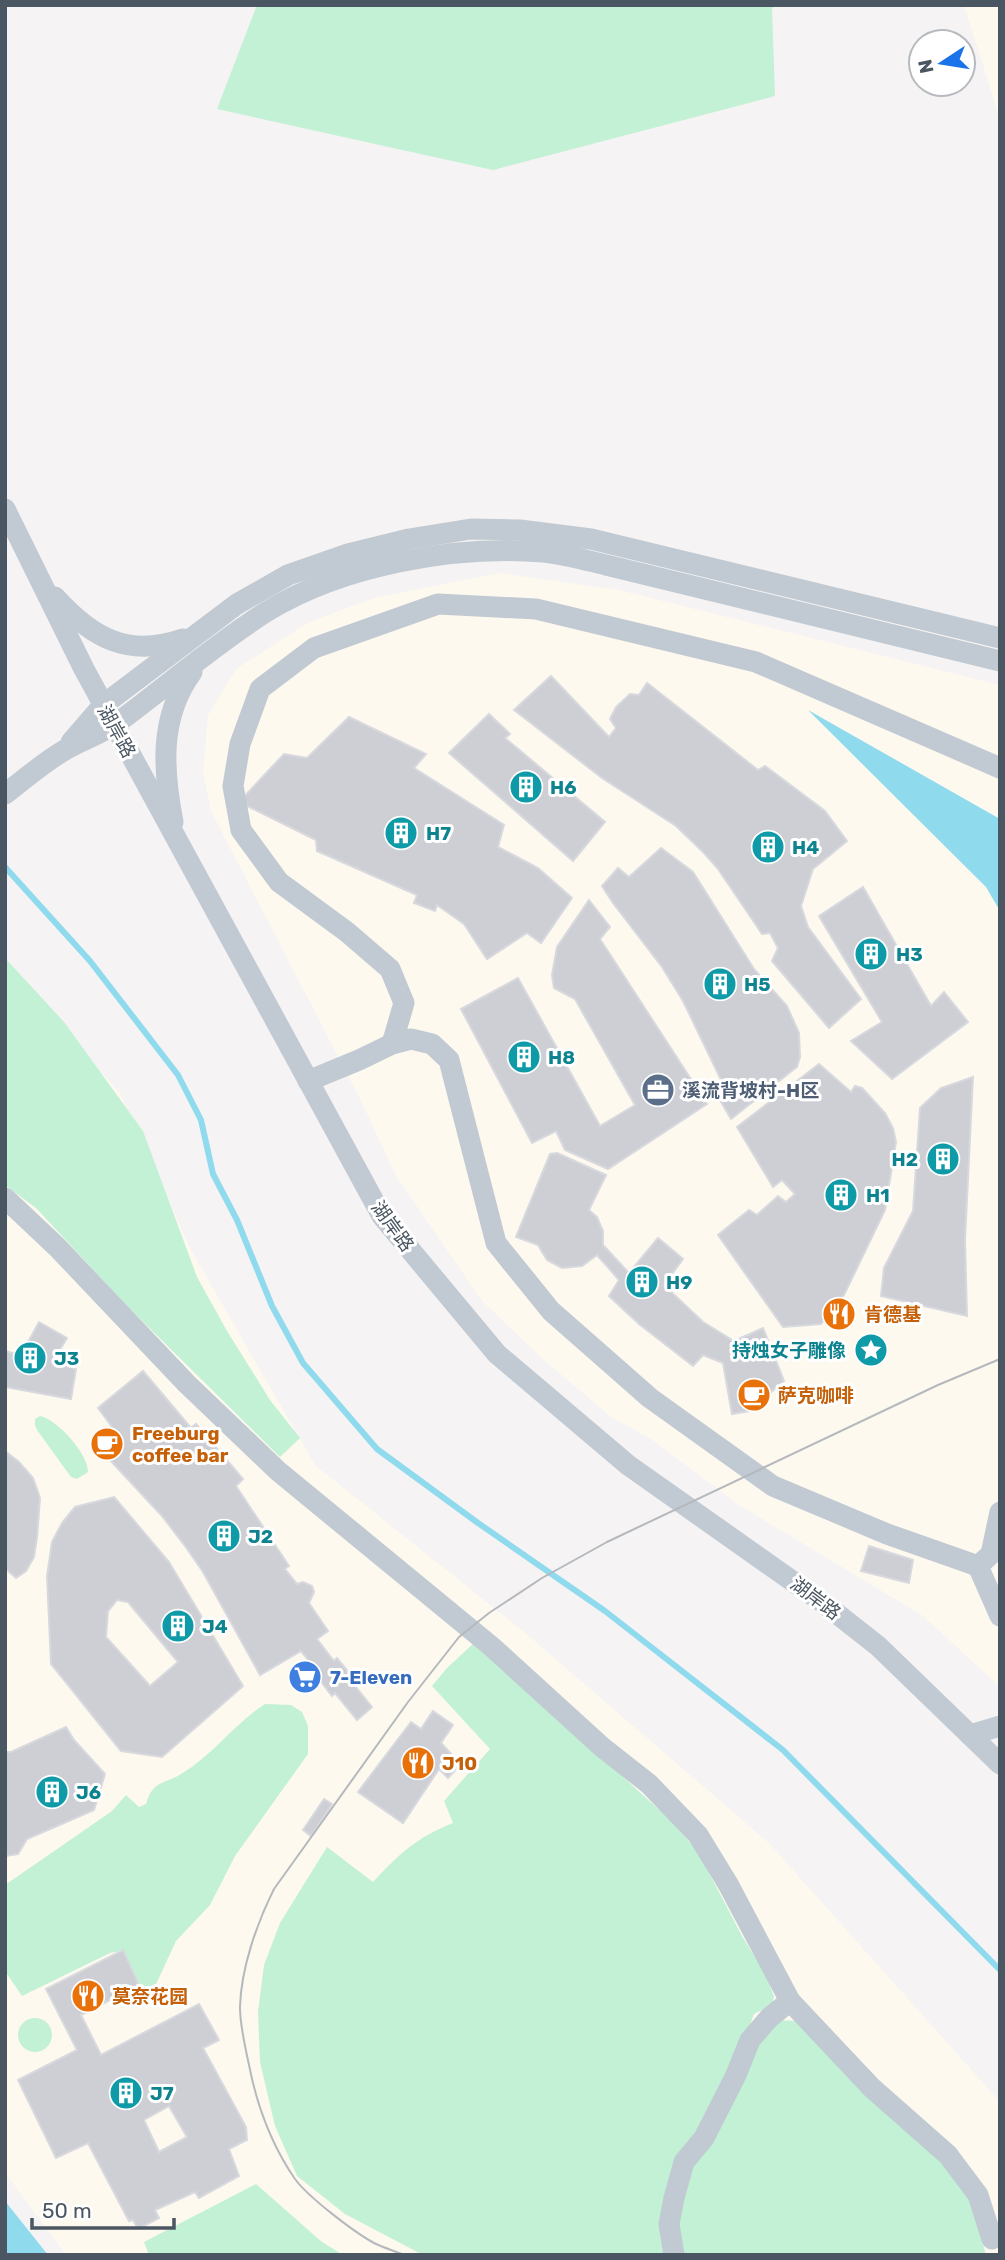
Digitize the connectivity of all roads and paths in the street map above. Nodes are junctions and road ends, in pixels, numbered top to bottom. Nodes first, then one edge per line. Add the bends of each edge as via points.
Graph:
1 (5, 509) edge
2 (38, 576) junction
3 (195, 635) junction
4 (1000, 638) edge
5 (206, 654) junction
6 (1000, 661) edge
7 (103, 705) junction
8 (114, 725) junction
9 (62, 751) junction
10 (1000, 768) edge
11 (5, 794) edge
12 (176, 838) junction
13 (392, 1044) junction
14 (308, 1081) junction
15 (5, 1198) edge
16 (1000, 1512) edge
17 (978, 1566) junction
18 (1000, 1616) edge
19 (1000, 1726) edge
20 (970, 1735) junction
21 (1000, 1764) edge
22 (790, 2001) junction
23 (992, 2239) dead end
24 (674, 2255) edge

1 - 2 street, 湖岸路
2 - 3 street via 83,625 115,643 158,646
2 - 7 street, 湖岸路
3 - 4 street via 288,575 348,554 471,529 591,539
3 - 7 street
5 - 6 street via 269,610 353,573 410,559 482,551 544,552 606,565
5 - 8 street
5 - 12 street via 175,699 166,738
7 - 8 street, 湖岸路
7 - 9 street
8 - 9 street
8 - 12 street, 湖岸路
9 - 11 street
10 - 13 street via 756,662 536,608 438,604 314,648 260,689 240,744 233,786 241,830 279,882 390,969 404,1003
12 - 14 street, 湖岸路
13 - 14 street
13 - 17 street via 411,1039 432,1044 449,1060 496,1243 551,1311 650,1398 773,1486
14 - 20 street, 湖岸路 via 382,1216 496,1354 628,1465 878,1646
15 - 22 street via 278,1471 491,1646 658,1793 698,1835
16 - 17 street via 991,1554
17 - 18 street
19 - 20 street
20 - 21 street, 湖岸路
22 - 23 street via 872,2088 948,2155 978,2194
22 - 24 street via 750,2040 704,2138 684,2162 669,2224

